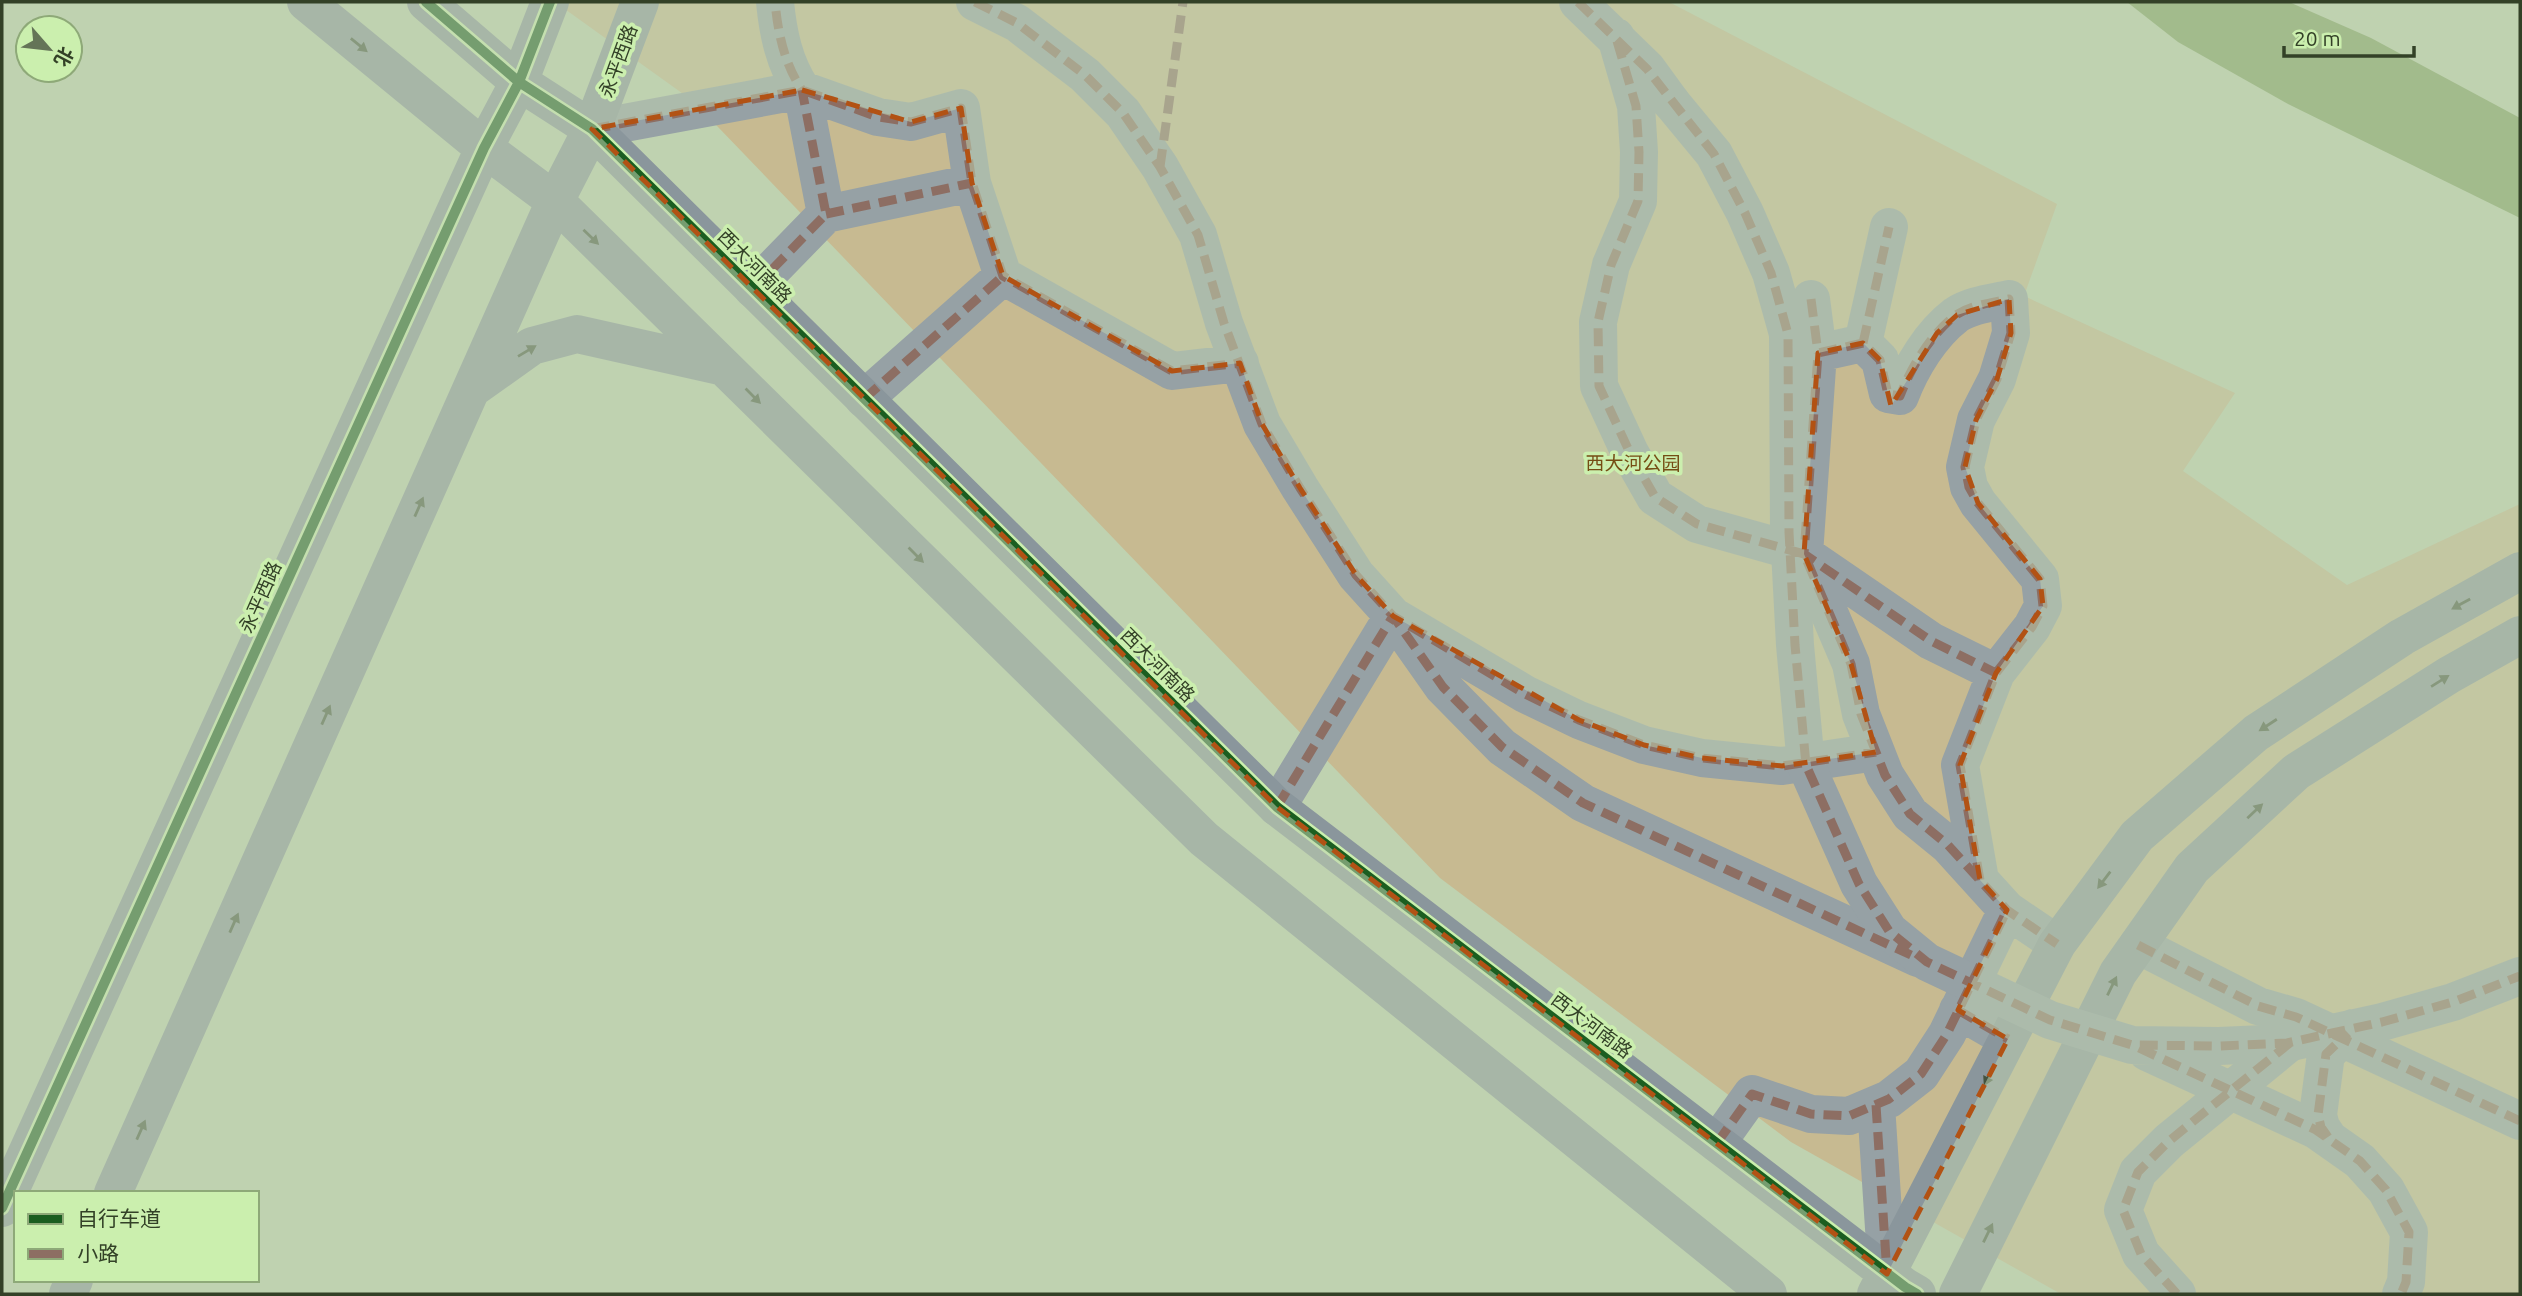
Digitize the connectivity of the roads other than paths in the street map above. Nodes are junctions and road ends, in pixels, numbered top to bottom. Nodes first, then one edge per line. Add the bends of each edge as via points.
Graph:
1 (306, 2) edge
2 (426, 2) edge
3 (550, 2) edge
4 (640, 2) edge
5 (775, 2) edge
6 (975, 2) edge
7 (1578, 2) edge
8 (1616, 37) junction
9 (519, 82) junction
10 (802, 90) junction
11 (592, 130) junction
12 (484, 148) junction
13 (972, 183) junction
14 (555, 201) junction
15 (826, 214) junction
16 (1889, 228) dead end
17 (1003, 276) junction
18 (754, 289) junction
19 (1811, 299) dead end
20 (1863, 343) junction
21 (1818, 353) junction
22 (1240, 363) junction
23 (724, 367) junction
24 (471, 390) junction
25 (864, 399) junction
26 (1804, 554) junction
27 (2520, 571) edge
28 (1393, 616) junction
29 (2520, 635) edge
30 (1996, 673) junction
31 (1876, 752) junction
32 (1277, 807) junction
33 (1980, 880) junction
34 (2007, 911) junction
35 (2057, 944) junction
36 (2138, 945) junction
37 (1927, 962) junction
38 (2520, 976) edge
39 (1958, 1010) junction
40 (2312, 1024) junction
41 (2353, 1028) junction
42 (2008, 1039) junction
43 (2132, 1045) junction
44 (1876, 1105) junction
45 (2520, 1121) edge
46 (2329, 1139) junction
47 (1717, 1143) junction
48 (114, 1191) edge
49 (2, 1208) edge
50 (1894, 1287) edge
51 (1768, 1294) edge
52 (1958, 1294) edge
53 (2177, 1294) edge
54 (2401, 1294) edge

1 -> 12 street
2 - 9 street, 西大河南路
3 - 9 street, 永平西路
4 - 11 street, 永平西路
5 - 10 street via 778,32 791,73
6 - 22 street via 1017,23 1085,75 1123,113 1198,235
7 - 8 street
8 - 26 street via 1636,106 1638,201 1611,265 1598,322 1599,386 1655,497 1697,524
8 - 37 street, bridge via 1714,154 1771,273 1788,334 1790,545 1806,765 1859,884 1889,931
9 - 11 street, 西大河南路
9 - 12 street, 永平西路
10 - 11 street
10 - 13 street via 878,117 911,122 961,108
10 - 15 street
11 - 14 street, 永平西路
11 - 18 street, 西大河南路
12 - 14 street
12 - 49 street, 永平西路
13 - 15 street
13 - 17 street
14 -> 23 street
14 - 24 street, 永平西路
15 - 18 street
16 - 20 street
17 - 22 street via 1172,371
17 - 25 street
18 - 25 street, 西大河南路
19 - 21 street
20 - 21 street
20 - 30 street via 1880,360 1888,394 1900,396 1920,357 1958,314 2009,299 2011,333 1997,379 1976,420 1965,467 1978,503 2040,579 2043,606
21 - 26 street
22 - 28 street via 1262,424 1300,488 1356,575
24 -> 23 street via 532,346 577,334
23 -> 51 street via 1204,839
48 -> 24 street, 永平西路
25 - 32 street, 西大河南路
26 - 30 street via 1931,641
26 - 31 street via 1851,664 1861,714
27 -> 35 street via 2402,637 2256,733 2137,835
28 - 31 street via 1525,694 1644,745 1702,758 1782,766
28 - 32 street
28 - 37 street, bridge via 1443,687 1502,747 1583,803
36 -> 29 street via 2192,868 2296,772
30 - 33 street via 1960,765
31 - 33 street via 1910,814 1948,845
32 - 47 street, 西大河南路
33 - 34 street
34 - 35 street
34 - 39 street
35 - 42 street
36 - 40 street via 2258,1006
52 -> 36 street via 2118,973
37 - 43 street, bridge via 2050,1020
38 - 41 street, bridge via 2453,1002
39 - 42 street
39 - 44 street via 1921,1074
40 - 45 street
40 - 53 street via 2169,1140 2138,1172 2123,1210 2141,1254
41 - 43 street, bridge via 2287,1043
41 - 46 street, bridge via 2326,1054 2318,1115
42 -> 50 street
43 - 46 street, bridge
44 - 47 street via 1849,1116 1811,1114 1752,1094
44 - 50 street
46 - 54 street, bridge via 2360,1161 2386,1190 2409,1232
47 - 50 street, 西大河南路

